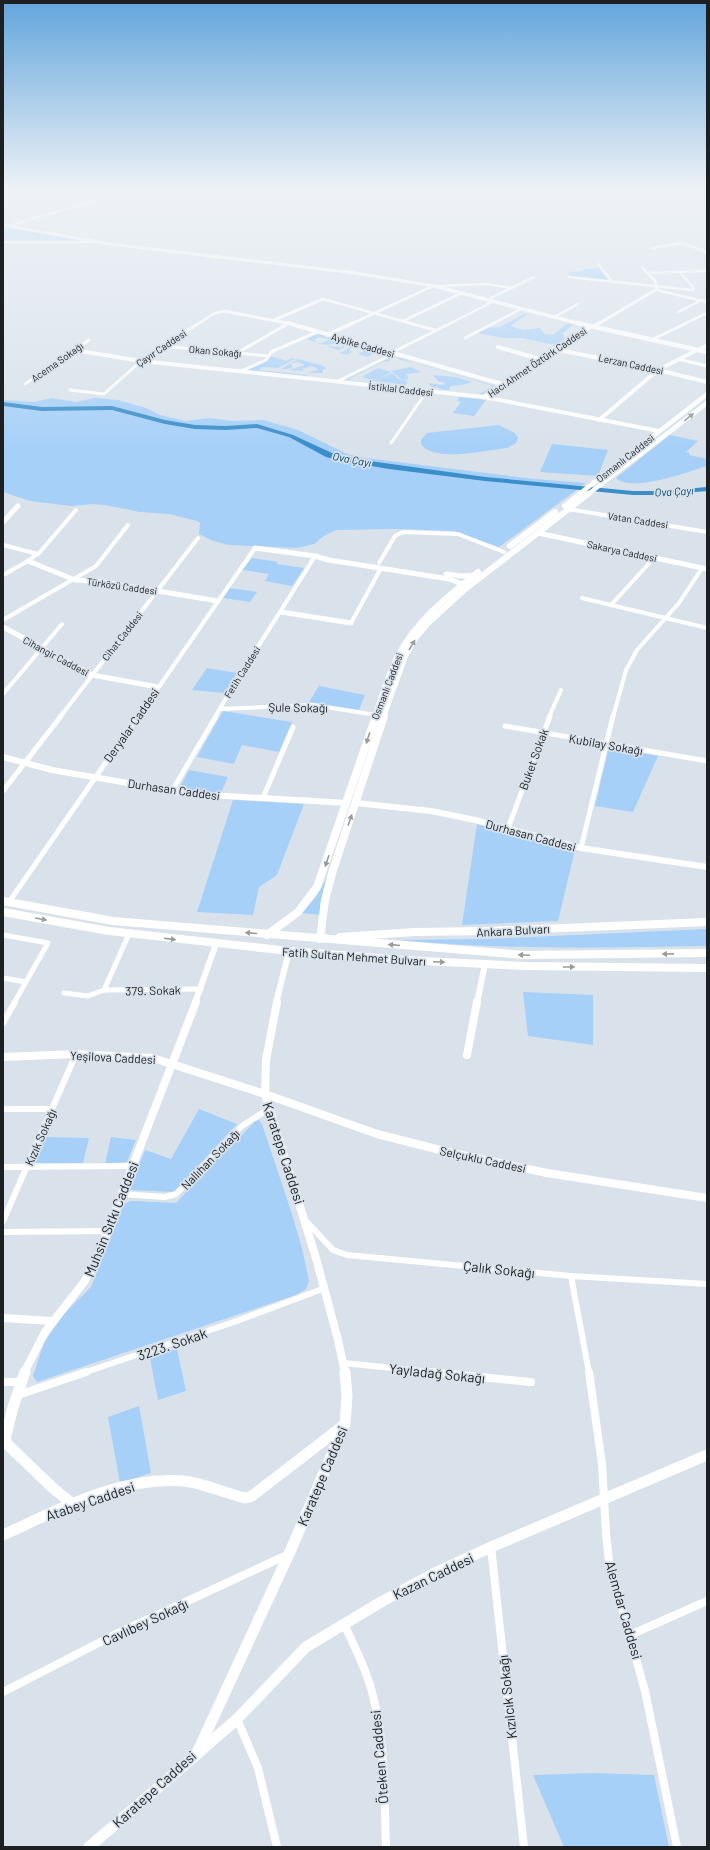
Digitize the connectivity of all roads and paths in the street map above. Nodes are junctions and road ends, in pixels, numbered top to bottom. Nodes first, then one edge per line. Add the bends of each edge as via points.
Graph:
1 (381, 277) edge
2 (534, 277) dead end
3 (572, 277) edge
4 (608, 277) edge
5 (651, 277) edge
6 (684, 277) edge
7 (612, 282) junction
8 (434, 286) junction
9 (512, 288) junction
10 (657, 288) junction
11 (692, 290) junction
12 (464, 292) junction
13 (678, 295) junction
14 (323, 299) joint
15 (492, 300) junction
16 (702, 300) junction
17 (707, 302) edge
18 (578, 304) dead end
19 (521, 309) junction
20 (224, 311) joint
21 (678, 312) dead end
22 (374, 313) junction
23 (707, 313) edge
24 (556, 316) junction
25 (274, 320) junction
26 (403, 321) junction
27 (289, 324) junction
28 (593, 325) junction
29 (435, 330) junction
30 (317, 332) junction
31 (327, 335) junction
32 (464, 338) dead end
33 (655, 338) junction
34 (89, 340) dead end
35 (162, 346) junction
36 (707, 346) edge
37 (498, 347) dead end
38 (554, 349) junction
39 (699, 349) junction
40 (74, 350) junction
41 (707, 351) edge
42 (237, 353) junction
43 (392, 353) junction
44 (268, 356) junction
45 (540, 359) junction
46 (678, 360) junction
47 (141, 361) junction
48 (707, 366) edge
49 (658, 370) junction
50 (239, 372) junction
51 (336, 382) junction
52 (707, 382) edge
53 (25, 384) dead end
54 (502, 384) junction
55 (70, 390) dead end
56 (427, 391) junction
57 (707, 394) edge
58 (484, 397) junction
59 (707, 403) edge
60 (600, 420) junction
61 (659, 431) junction
62 (668, 434) junction
63 (391, 443) dead end
64 (18, 506) dead end
65 (568, 509) junction
66 (76, 510) dead end
67 (3, 522) edge
68 (128, 525) dead end
69 (707, 532) edge
70 (538, 533) junction
71 (198, 538) dead end
72 (3, 545) edge
73 (255, 548) joint
74 (504, 552) junction
75 (38, 554) junction
76 (315, 556) junction
77 (654, 558) junction
78 (28, 561) junction
79 (380, 566) junction
80 (705, 569) edge
81 (3, 575) edge
82 (474, 575) junction
83 (75, 580) junction
84 (462, 584) junction
85 (158, 590) junction
86 (582, 598) dead end
87 (218, 601) junction
88 (611, 605) junction
89 (281, 612) junction
90 (666, 618) junction
91 (3, 620) edge
92 (351, 623) joint
93 (62, 624) dead end
94 (3, 627) edge
95 (707, 628) edge
96 (42, 648) junction
97 (92, 675) junction
98 (158, 687) junction
99 (561, 690) dead end
100 (3, 694) edge
101 (220, 709) junction
102 (376, 715) junction
103 (505, 726) dead end
104 (293, 727) dead end
105 (542, 733) junction
106 (605, 744) junction
107 (3, 757) edge
108 (707, 761) edge
109 (24, 763) junction
110 (95, 777) junction
111 (3, 791) edge
112 (172, 791) junction
113 (263, 798) junction
114 (347, 803) junction
115 (356, 803) junction
116 (508, 828) junction
117 (581, 848) junction
118 (707, 867) edge
119 (6, 902) edge
120 (3, 912) edge
121 (707, 922) edge
122 (129, 934) junction
123 (3, 935) edge
124 (266, 935) junction
125 (320, 939) junction
126 (216, 944) junction
127 (289, 951) junction
128 (707, 953) edge
129 (485, 964) junction
130 (707, 968) edge
131 (3, 978) edge
132 (26, 982) junction
133 (201, 989) junction
134 (104, 990) junction
135 (64, 993) dead end
136 (3, 1023) edge
137 (76, 1054) junction
138 (467, 1055) dead end
139 (3, 1057) edge
140 (173, 1063) junction
141 (265, 1094) junction
142 (270, 1108) junction
143 (3, 1109) edge
144 (52, 1109) junction
145 (133, 1166) junction
146 (3, 1167) edge
147 (27, 1167) junction
148 (122, 1194) junction
149 (707, 1198) edge
150 (3, 1221) edge
151 (306, 1221) junction
152 (108, 1231) junction
153 (3, 1232) edge
154 (571, 1276) junction
155 (707, 1284) edge
156 (324, 1288) junction
157 (3, 1318) edge
158 (53, 1321) junction
159 (343, 1363) junction
160 (3, 1382) edge
161 (22, 1382) junction
162 (531, 1382) dead end
163 (18, 1395) junction
164 (345, 1424) junction
165 (4, 1440) edge
166 (707, 1455) edge
167 (605, 1498) junction
168 (74, 1505) junction
169 (3, 1535) edge
170 (490, 1548) junction
171 (289, 1554) junction
172 (707, 1601) edge
173 (344, 1624) junction
174 (630, 1635) junction
175 (3, 1692) edge
176 (237, 1719) junction
177 (196, 1755) junction
178 (89, 1847) edge
179 (277, 1847) edge
180 (386, 1847) edge
181 (524, 1847) edge
182 (677, 1847) edge

1 - 8 street
2 - 9 street
3 - 7 street
4 - 7 street
5 - 10 street
6 - 11 street via 694,288
7 - 10 street
8 - 9 street via 486,284
8 - 12 main road
8 - 15 main road via 456,289
8 - 22 street
9 - 15 street
10 - 11 street
10 - 13 street
10 - 28 street, Hacı Ahmet Öztürk Caddesi
11 - 13 street
12 - 15 main road
12 - 26 street
13 - 16 street
14 - 22 street
14 - 25 street
15 - 19 main road
15 - 24 main road
15 - 29 street
16 - 17 street
16 - 21 street
18 - 24 street
19 - 28 main road
19 - 32 street
20 - 25 street, Aybike Caddesi
20 - 35 street, Çayır Caddesi via 213,314
22 - 26 street
22 - 31 street
23 - 33 street
24 - 28 main road
25 - 27 street, Aybike Caddesi
26 - 29 street
27 - 30 street, Aybike Caddesi
27 - 42 street
28 - 33 main road
28 - 38 street, Hacı Ahmet Öztürk Caddesi
28 - 39 main road
29 - 43 street
30 - 31 street, Aybike Caddesi
30 - 44 street via 270,352
31 - 43 street, Aybike Caddesi
33 - 39 main road
34 - 40 street, Acema Sokağı
35 - 42 street, Okan Sokağı
35 - 47 street, Çayır Caddesi
36 - 39 street
37 - 45 street
38 - 45 street, Hacı Ahmet Öztürk Caddesi
38 - 49 street, Lerzan Caddesi
39 - 41 main road
39 - 46 street
40 - 47 street, İstiklal Caddesi
40 - 53 street, Acema Sokağı
42 - 44 street, Okan Sokağı
43 - 51 street
43 - 54 street, Aybike Caddesi
44 - 50 street via 266,360
45 - 54 street, Hacı Ahmet Öztürk Caddesi
46 - 48 street
46 - 49 street
47 - 50 street, İstiklal Caddesi
47 - 55 street, Çayır Caddesi via 104,394
49 - 52 street, Lerzan Caddesi
49 - 60 street
50 - 51 street, İstiklal Caddesi
51 - 56 street, İstiklal Caddesi
54 - 58 street, Hacı Ahmet Öztürk Caddesi
56 - 58 street, İstiklal Caddesi
56 - 63 street
57 - 61 main road, Osmanlı Caddesi
58 - 60 street, İstiklal Caddesi
62 -> 59 main road, Osmanlı Caddesi
60 - 61 street, İstiklal Caddesi
61 - 62 main road, Osmanlı Caddesi
61 - 74 main road, Osmanlı Caddesi
62 - 65 main road, Osmanlı Caddesi
64 - 67 street
65 - 69 street, Vatan Caddesi
65 - 70 main road, Osmanlı Caddesi
66 - 75 street
68 - 83 street via 96,566
70 - 77 street, Sakarya Caddesi
115 -> 70 main road, Osmanlı Caddesi via 400,670 416,638 442,608
71 - 85 street, Cihat Caddesi
72 - 75 street
73 - 76 street
73 - 87 street, Deryalar Caddesi
74 - 79 street via 458,534 403,532 395,536
74 - 82 main road, Osmanlı Caddesi
75 - 78 street
76 - 79 street
76 - 89 street, Fetih Caddesi
77 - 80 street, Sakarya Caddesi
77 - 88 street
78 - 81 street
78 - 83 street, Türközü Caddesi
79 - 82 street via 459,576
79 - 84 street via 449,579
79 - 92 street
80 - 90 street
82 - 84 main road, Osmanlı Caddesi
83 - 85 street, Türközü Caddesi
83 - 91 street
84 - 102 main road, Osmanlı Caddesi via 423,619 409,637 395,661
85 - 87 street, Türközü Caddesi
85 - 97 street, Cihat Caddesi
86 - 88 street
87 - 98 street, Deryalar Caddesi
88 - 90 street
89 - 92 street
89 - 101 street, Fetih Caddesi
90 - 95 street
90 - 106 street via 637,650 626,670
93 - 96 street
94 - 96 street, Cihangir Caddesi
96 - 97 street, Cihangir Caddesi
96 - 100 street
97 - 98 street, Cihangir Caddesi
97 - 109 street, Cihat Caddesi
98 - 110 street, Deryalar Caddesi
99 - 105 street, Buket Sokak
101 - 102 street, Şule Sokağı via 313,705
101 - 112 street, Fetih Caddesi
102 -> 114 main road, Osmanlı Caddesi
103 - 105 street, Kubilay Sokağı
104 - 113 street
105 - 106 street, Kubilay Sokağı
105 - 116 street, Buket Sokak
106 - 108 street, Kubilay Sokağı
106 - 117 street
107 - 109 street, Durhasan Caddesi
109 - 110 street, Durhasan Caddesi
109 - 111 street, Cihat Caddesi
110 - 112 street, Durhasan Caddesi
110 - 119 street, Deryalar Caddesi
112 - 113 street, Durhasan Caddesi via 209,796
113 - 114 street, Durhasan Caddesi
114 -> 124 main road, Osmanlı Caddesi via 313,894 298,912
115 - 116 street, Durhasan Caddesi via 431,811
125 -> 115 main road, Osmanlı Caddesi via 328,889
116 - 117 street, Durhasan Caddesi
117 - 118 street, Durhasan Caddesi
124 -> 119 highway, Fatih Sultan Mehmet Bulvarı via 114,921
120 -> 122 highway, Fatih Sultan Mehmet Bulvarı
121 - 125 main road, Ankara Bulvarı via 414,932
122 -> 126 highway, Fatih Sultan Mehmet Bulvarı
122 - 134 street
123 - 132 street via 48,943
124 - 125 highway, Fatih Sultan Mehmet Bulvarı
128 -> 125 highway, Fatih Sultan Mehmet Bulvarı via 524,955
126 - 127 highway, Fatih Sultan Mehmet Bulvarı
126 - 133 street, Muhsin Sıtkı Caddesi
127 -> 129 highway, Fatih Sultan Mehmet Bulvarı
127 - 141 street, Karatepe Caddesi via 271,1033
129 -> 130 highway, Fatih Sultan Mehmet Bulvarı
129 - 138 street
131 - 132 street
132 - 136 street
133 - 134 street, 379. Sokak
133 - 140 street, Muhsin Sıtkı Caddesi
134 - 135 street, 379. Sokak via 88,996
137 - 139 street, Yeşilova Caddesi
137 - 140 street, Yeşilova Caddesi via 145,1056
137 - 144 street, Kızık Sokağı
140 - 141 street, Yeşilova Caddesi
140 - 145 street, Muhsin Sıtkı Caddesi
141 - 142 street, Karatepe Caddesi
141 - 149 street, Selçuklu Caddesi via 377,1134 448,1152 546,1173
142 - 148 street, Nallıhan Sokağı via 242,1126 176,1194 165,1197
142 - 151 street, Karatepe Caddesi
143 - 144 street
144 - 147 street, Kızık Sokağı
145 - 147 street
145 - 148 street, Muhsin Sıtkı Caddesi
146 - 147 street
147 - 150 street, Kızık Sokağı
148 - 152 street, Muhsin Sıtkı Caddesi
151 - 154 street, Çalık Sokağı via 333,1250 347,1255
151 - 156 street, Karatepe Caddesi
152 - 153 street
152 - 158 street, Muhsin Sıtkı Caddesi via 89,1276
154 - 155 street, Çalık Sokağı
154 - 167 street, Alemdar Caddesi via 596,1418
156 - 159 street, Karatepe Caddesi
156 - 163 street, 3223. Sokak via 234,1322
157 - 158 street
158 - 161 street, Muhsin Sıtkı Caddesi via 36,1348
159 - 162 street, Yayladağ Sokağı
159 - 164 street, Karatepe Caddesi via 347,1403
160 - 161 street
161 - 163 street, Muhsin Sıtkı Caddesi
163 - 165 street, Muhsin Sıtkı Caddesi
164 - 168 street, Atabey Caddesi via 263,1488 245,1498 199,1484 163,1481 127,1487
164 - 171 street, Karatepe Caddesi
165 - 168 street, Muhsin Sıtkı Caddesi
166 - 167 street, Kazan Caddesi
167 - 170 street, Kazan Caddesi
167 - 174 street, Alemdar Caddesi via 605,1532 609,1560 615,1589
168 - 169 street, Atabey Caddesi
170 - 173 street, Kazan Caddesi via 433,1574
170 - 181 street, Kızılcık Sokağı
171 - 175 street, Cavlıbey Sokağı via 116,1634
171 - 177 street, Karatepe Caddesi
172 - 174 street
173 - 176 street, Kazan Caddesi via 306,1647
173 - 180 street, Öteken Caddesi via 366,1673 376,1710 381,1743
174 - 182 street, Alemdar Caddesi via 648,1704
176 - 177 street, Kazan Caddesi
176 - 179 street via 258,1768
177 - 178 street, Karatepe Caddesi

